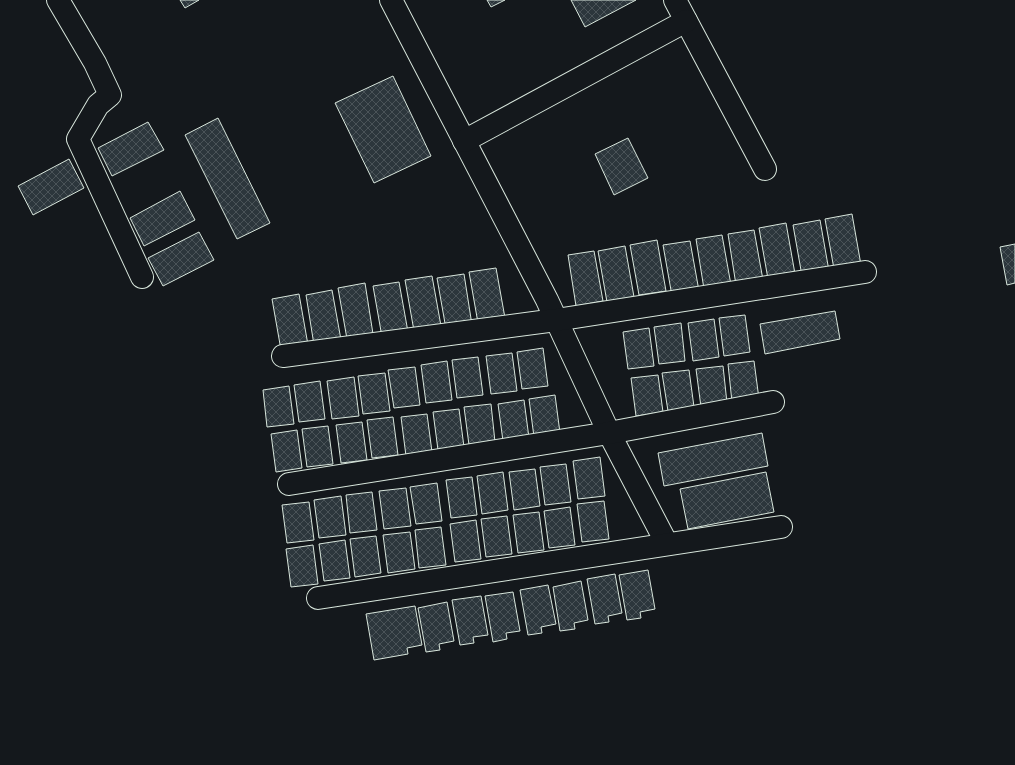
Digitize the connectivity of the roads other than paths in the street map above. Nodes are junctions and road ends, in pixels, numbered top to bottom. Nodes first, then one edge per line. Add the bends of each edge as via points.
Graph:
1 (58, 0) edge
2 (391, 0) edge
3 (675, 0) edge
4 (686, 21) junction
5 (464, 141) junction
6 (765, 169) dead end
7 (865, 272) dead end
8 (142, 277) dead end
9 (556, 320) junction
10 (282, 356) dead end
11 (773, 402) dead end
12 (609, 433) junction
13 (289, 484) dead end
14 (781, 527) dead end
15 (667, 544) junction
16 (318, 598) dead end

1 - 8 street via 95,63 110,95 98,105 78,139
2 - 5 street
3 - 4 street
4 - 5 street
4 - 6 street
5 - 9 street
7 - 9 street
9 - 10 street
9 - 12 street
11 - 12 street
12 - 13 street
12 - 15 street
14 - 15 street
15 - 16 street

